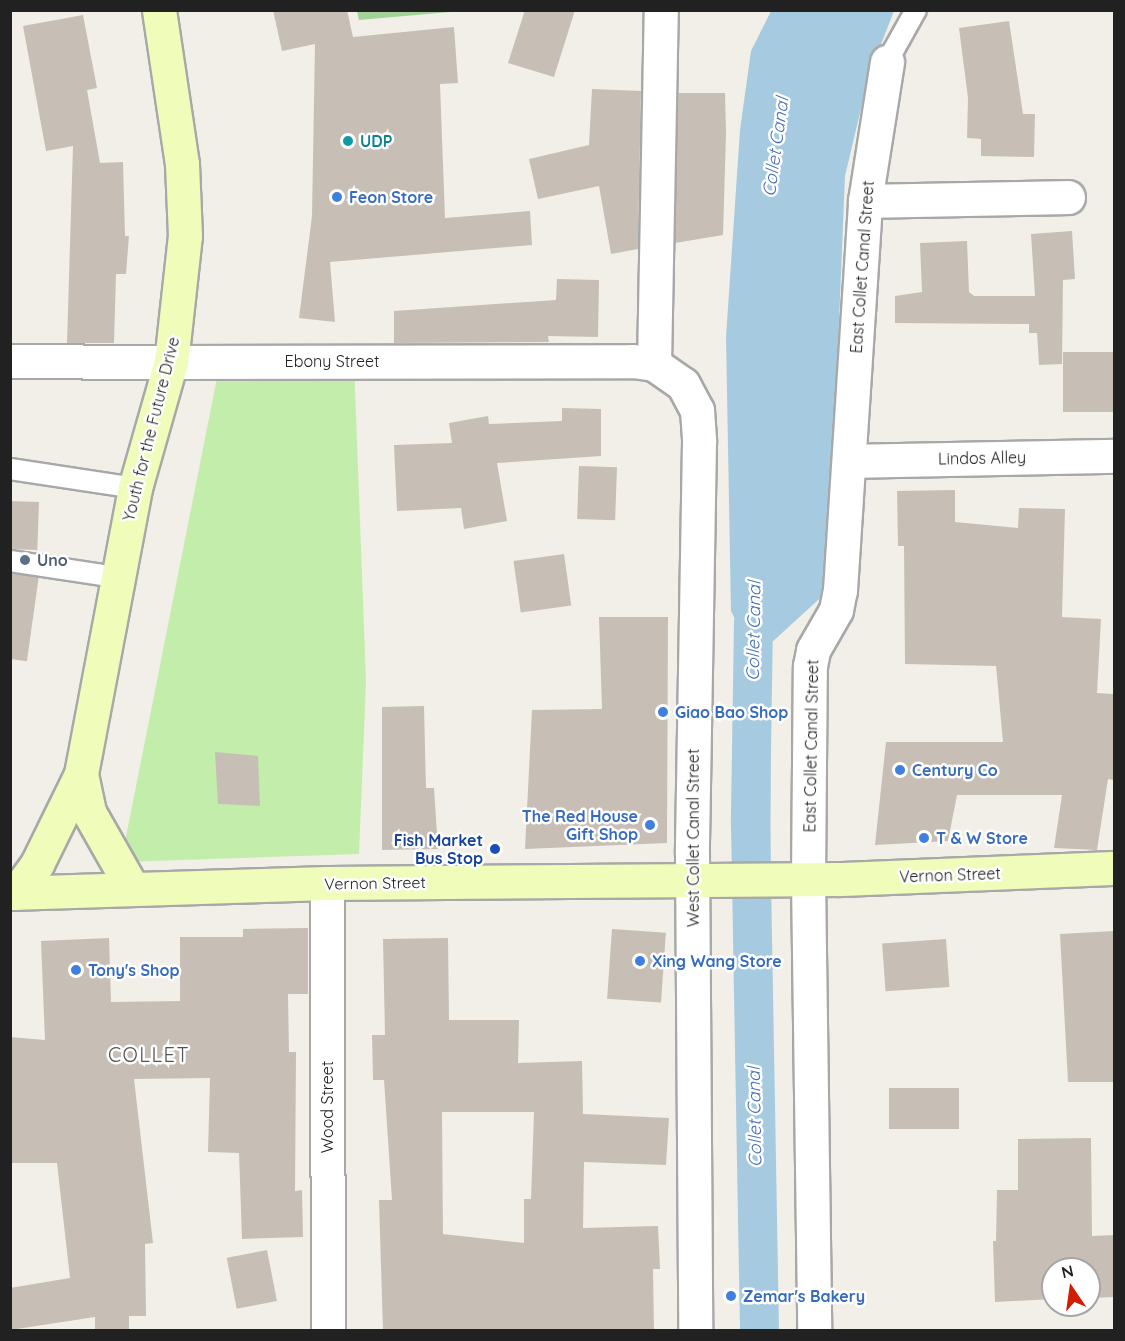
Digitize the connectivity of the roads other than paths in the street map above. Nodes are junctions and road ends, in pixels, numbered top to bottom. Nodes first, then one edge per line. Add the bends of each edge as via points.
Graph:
1 (159, 10) edge
2 (661, 10) edge
3 (916, 10) edge
4 (887, 62) joint
5 (1068, 197) dead end
6 (865, 201) junction
7 (10, 361) edge
8 (171, 362) junction
9 (654, 364) junction
10 (1114, 456) edge
11 (849, 461) junction
12 (10, 469) edge
13 (135, 488) junction
14 (10, 561) edge
15 (116, 577) junction
16 (81, 774) junction
17 (1114, 868) edge
18 (693, 879) junction
19 (796, 879) junction
20 (327, 883) junction
21 (132, 888) junction
22 (13, 893) edge
23 (328, 1330) edge
24 (695, 1330) edge
25 (814, 1330) edge

1 - 8 main road, Youth for the Future Drive via 182,164 185,236
2 - 9 street
3 - 4 lane
4 - 6 street, East Collet Canal Street
5 - 6 street
6 - 11 street, East Collet Canal Street
7 - 8 street, Ebony Street
8 - 9 street, Ebony Street
8 - 13 main road, Youth for the Future Drive
9 - 18 street, West Collet Canal Street via 683,384 697,410
10 - 11 street, Lindos Alley
11 - 19 street, East Collet Canal Street via 840,590 836,610 813,650 810,666
12 - 13 lane
13 - 15 main road, Youth for the Future Drive
14 - 15 lane
15 - 16 main road, Youth for the Future Drive
16 - 21 main road, Youth for the Future Drive via 88,812
16 - 22 main road, Youth for the Future Drive via 37,864
17 - 19 main road, Vernon Street
18 - 19 main road, Vernon Street
18 - 20 main road, Vernon Street
18 - 24 street, West Collet Canal Street
19 - 25 street, East Collet Canal Street
20 - 21 main road, Vernon Street
20 - 23 street, Wood Street
21 - 22 main road, Vernon Street

